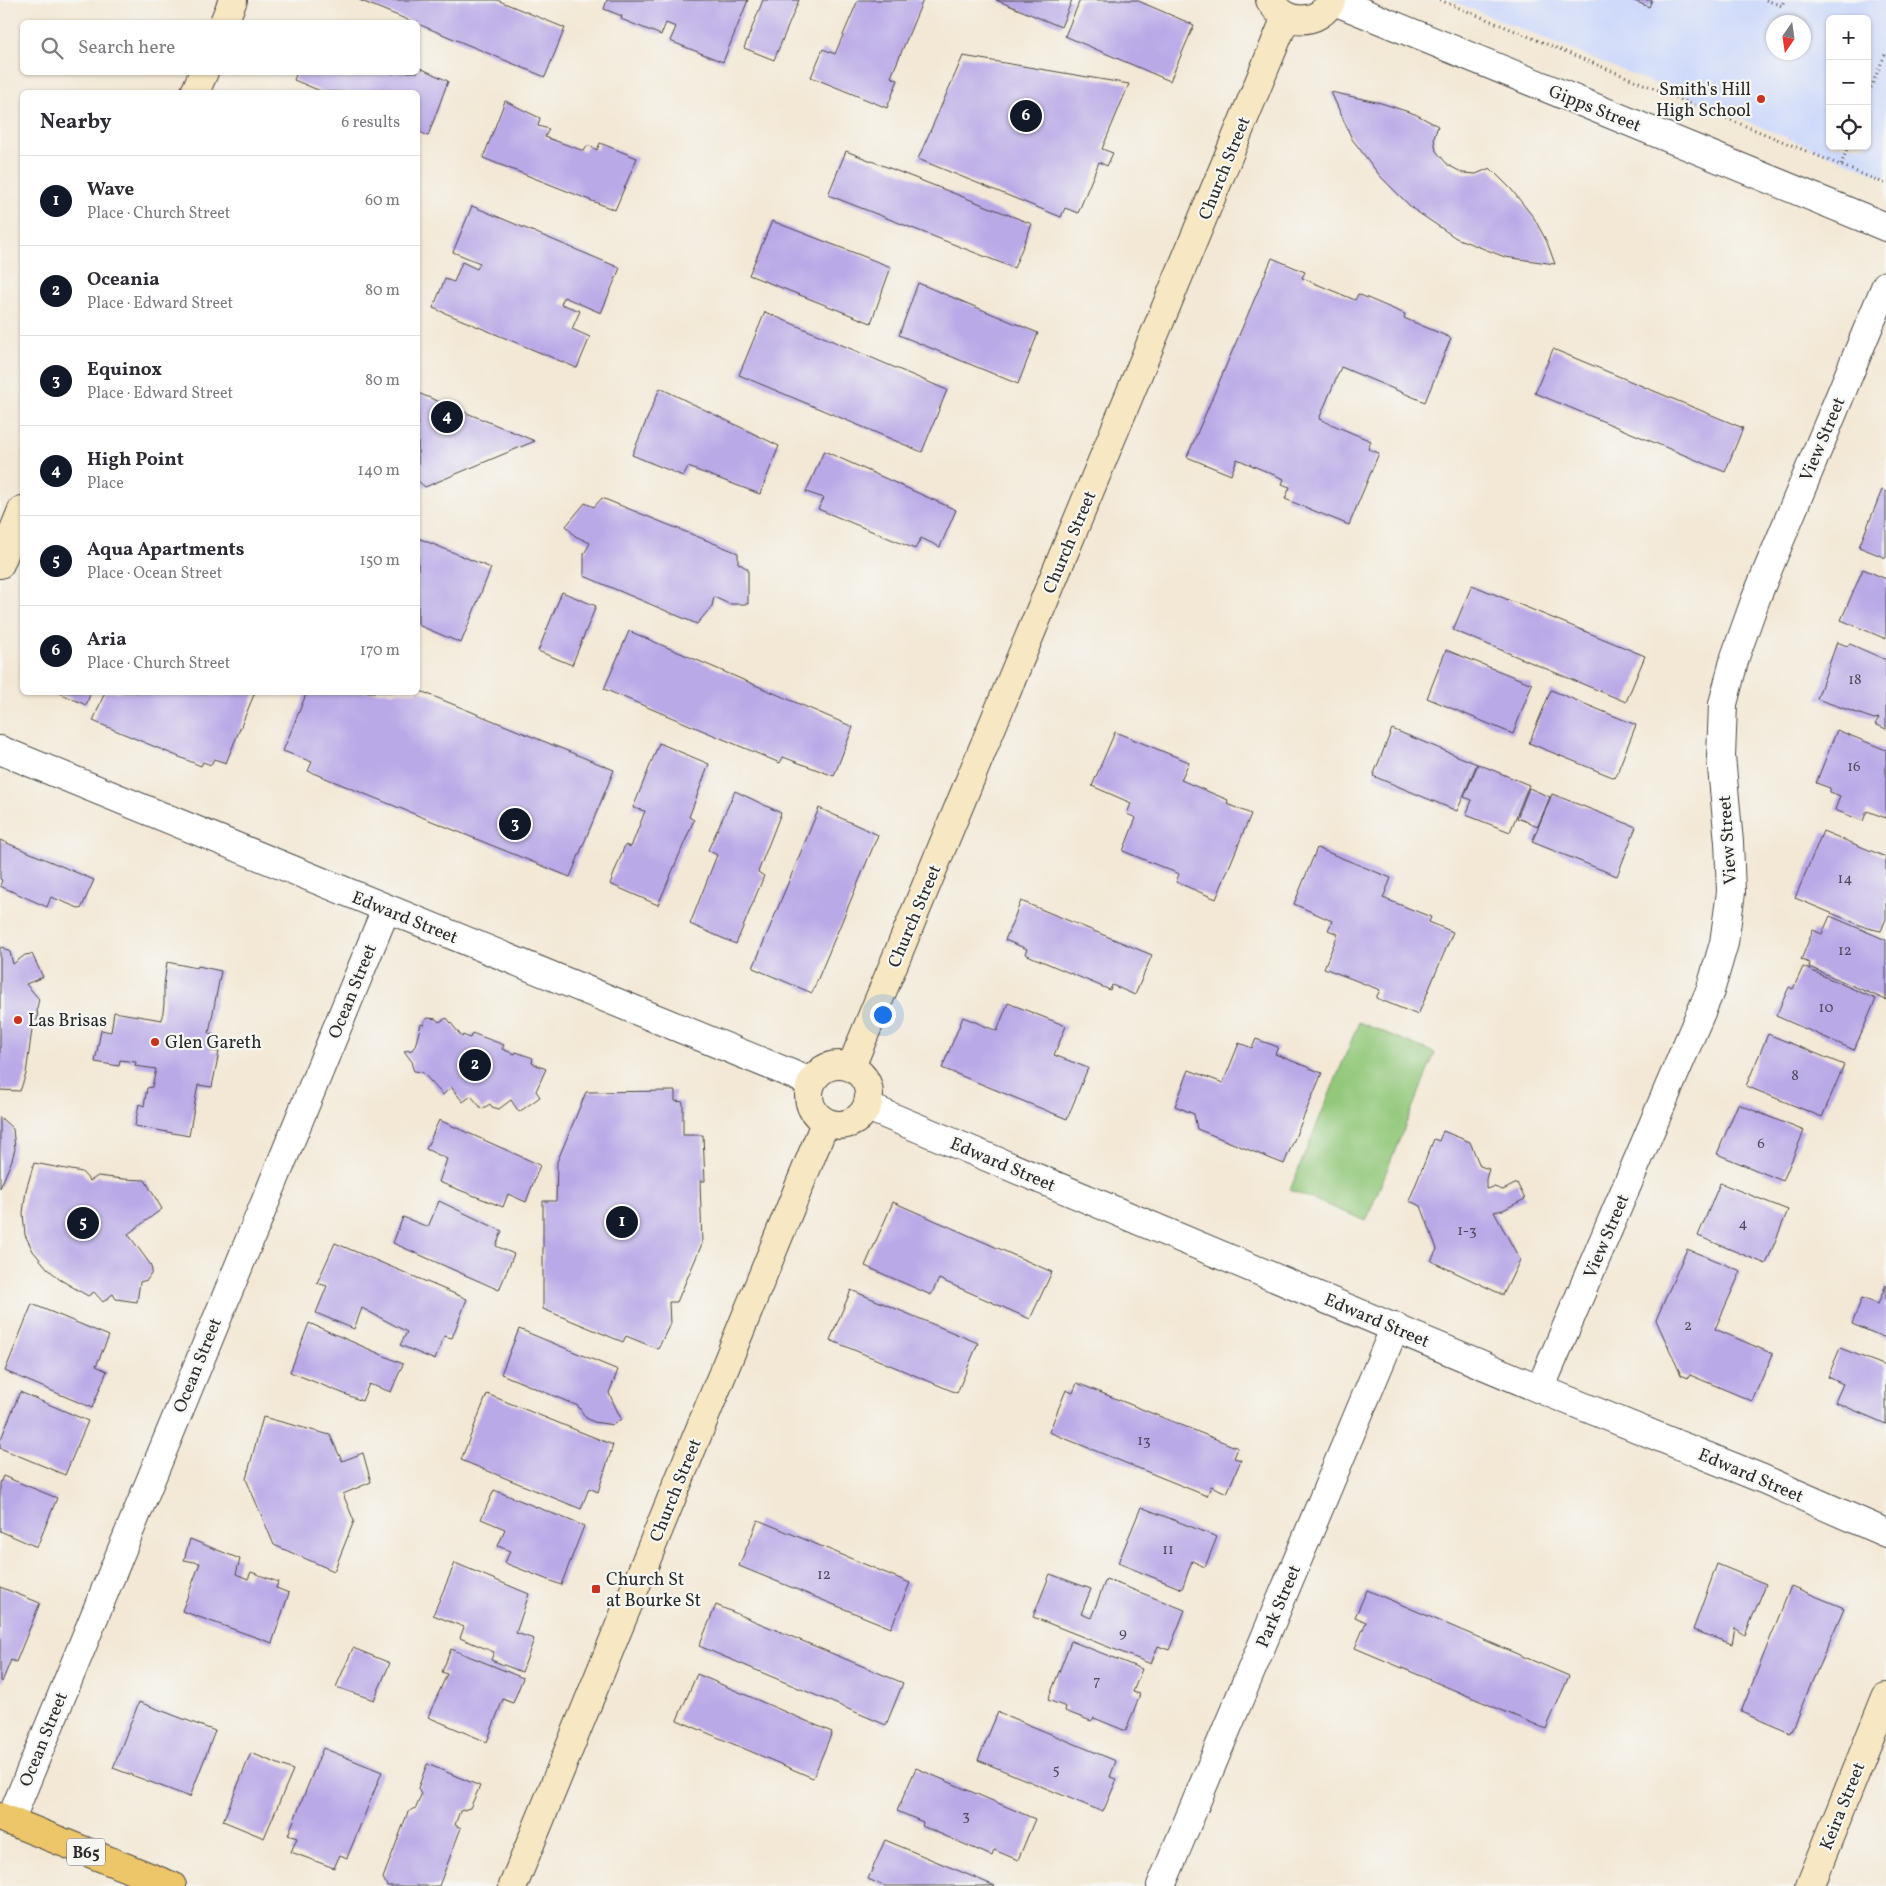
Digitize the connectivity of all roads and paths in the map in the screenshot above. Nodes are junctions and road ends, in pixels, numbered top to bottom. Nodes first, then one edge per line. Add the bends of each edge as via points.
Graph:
1 (233, 0) edge
2 (1332, 0) edge
3 (1440, 0) edge
4 (1766, 0) edge
5 (1784, 0) edge
6 (1278, 8) edge
7 (225, 20) edge
8 (1886, 52) edge
9 (203, 75) edge
10 (1871, 88) edge
11 (197, 90) edge
12 (1847, 150) edge
13 (1841, 165) junction
14 (1886, 184) edge
15 (1886, 227) edge
16 (1886, 285) edge
17 (20, 515) edge
18 (0, 564) edge
19 (0, 750) edge
20 (386, 909) junction
21 (851, 1067) junction
22 (811, 1082) junction
23 (868, 1107) junction
24 (825, 1123) junction
25 (1395, 1327) junction
26 (1540, 1389) junction
27 (1886, 1533) edge
28 (1886, 1697) edge
29 (5, 1819) edge
30 (172, 1886) edge
31 (513, 1886) edge
32 (1162, 1886) edge
33 (1810, 1886) edge

1 - 7 street
2 - 6 street via 1328,8 1308,20 1297,20
2 - 15 street, Gipps Street
3 - 13 path
4 - 5 path via 1782,6
6 - 21 street, Church Street
8 - 10 path
9 - 11 street
12 - 13 path
13 - 14 path
16 - 26 street, View Street via 1756,598 1735,657 1723,704 1721,757 1731,892 1724,943 1710,991
17 - 18 street
19 - 20 street, Edward Street
20 - 22 street, Edward Street
20 - 29 street, Ocean Street
21 - 22 street via 824,1069
21 - 23 street via 865,1080 870,1098
22 - 24 street via 809,1100 812,1109
23 - 24 street via 854,1122 845,1125
23 - 25 street, Edward Street
24 - 31 street, Church Street
25 - 26 street, Edward Street
25 - 32 street, Park Street
26 - 27 street, Edward Street via 1763,1479
28 - 33 street, Keira Street
29 - 30 main road, B65

